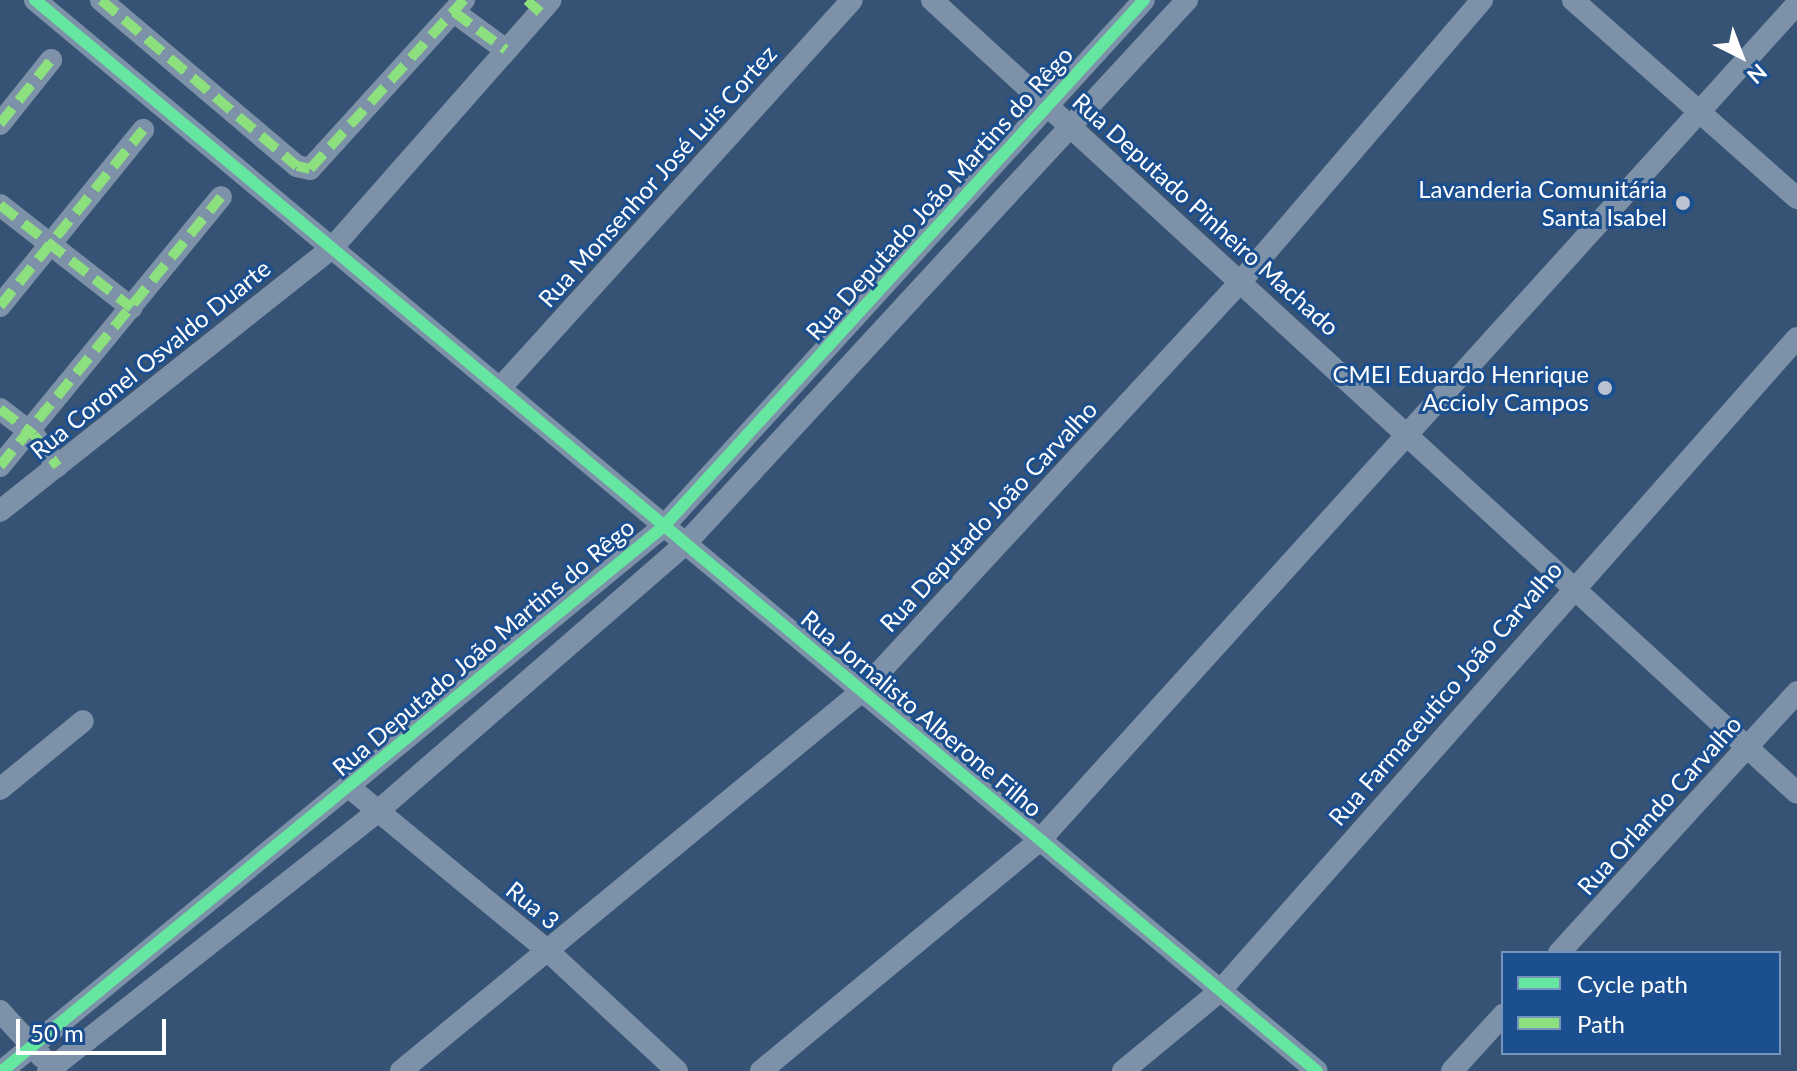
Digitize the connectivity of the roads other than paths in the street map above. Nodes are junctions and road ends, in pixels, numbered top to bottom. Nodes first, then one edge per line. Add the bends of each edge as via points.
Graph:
1 (35, 0) edge
2 (101, 0) edge
3 (852, 0) edge
4 (932, 0) edge
5 (1144, 0) edge
6 (1187, 0) edge
7 (1482, 0) edge
8 (1573, 0) edge
9 (539, 4) edge
10 (1797, 4) edge
11 (459, 6) edge
12 (506, 50) junction
13 (51, 60) dead end
14 (1047, 106) junction
15 (1700, 114) junction
16 (0, 124) edge
17 (1073, 127) junction
18 (143, 130) dead end
19 (221, 197) dead end
20 (1797, 198) edge
21 (0, 205) edge
22 (50, 244) junction
23 (333, 247) junction
24 (1242, 280) junction
25 (0, 306) edge
26 (132, 308) junction
27 (1797, 338) edge
28 (501, 387) junction
29 (0, 409) edge
30 (31, 433) junction
31 (1410, 434) junction
32 (0, 466) edge
33 (57, 466) junction
34 (0, 511) edge
35 (664, 526) junction
36 (686, 543) junction
37 (1573, 585) junction
38 (862, 691) junction
39 (1797, 692) edge
40 (83, 721) dead end
41 (1748, 746) junction
42 (349, 787) junction
43 (0, 789) edge
44 (1797, 793) edge
45 (378, 811) junction
46 (1039, 841) junction
47 (548, 951) junction
48 (1561, 951) edge
49 (1220, 991) junction
50 (0, 1011) edge
51 (1501, 1017) edge
52 (31, 1047) junction
53 (53, 1070) edge
54 (2, 1071) edge
55 (401, 1071) edge
56 (677, 1071) edge
57 (761, 1071) edge
58 (1123, 1071) edge
59 (1317, 1071) edge
60 (1452, 1071) edge

1 - 23 street
2 - 11 street via 297,166 310,169
3 - 28 street, Rua Monsenhor José Luis Cortez
4 - 14 street, Rua Deputado Pinheiro Machado
5 - 14 street, Rua Deputado João Martins do Rêgo
6 - 17 street, Rua Deputado João Martins do Rêgo
7 - 24 street, Rua Deputado João Carvalho
8 - 15 street
9 - 12 street, Rua Coronel Osvaldo Duarte
10 - 15 street
11 - 12 street
12 - 23 street, Rua Coronel Osvaldo Duarte
13 - 16 street
14 - 17 street, Rua Deputado Pinheiro Machado
14 - 35 street, Rua Deputado João Martins do Rêgo
15 - 20 street
15 - 31 street
17 - 24 street, Rua Deputado Pinheiro Machado
17 - 36 street, Rua Deputado João Martins do Rêgo
18 - 22 street
19 - 26 street
21 - 22 street
22 - 25 street
22 - 26 street
23 - 28 street, Rua Jornalisto Alberone Filho
23 - 33 street, Rua Coronel Osvaldo Duarte
24 - 31 street, Rua Deputado Pinheiro Machado
24 - 38 street, Rua Deputado João Carvalho
26 - 30 street
27 - 37 street, Rua Farmaceutico João Carvalho
28 - 35 street, Rua Jornalisto Alberone Filho
29 - 30 street
30 - 32 street
30 - 33 street
31 - 37 street, Rua Deputado Pinheiro Machado
31 - 46 street
33 - 34 street, Rua Coronel Osvaldo Duarte
35 - 36 street, Rua Jornalisto Alberone Filho
35 - 42 street, Rua Deputado João Martins do Rêgo
36 - 38 street, Rua Jornalisto Alberone Filho
36 - 45 street, Rua Deputado João Martins do Rêgo
37 - 41 street, Rua Deputado Pinheiro Machado
37 - 49 street, Rua Farmaceutico João Carvalho
38 - 46 street, Rua Jornalisto Alberone Filho
38 - 47 street, Rua Deputado João Carvalho
39 - 41 street, Rua Orlando Carvalho
40 - 43 street
41 - 44 street, Rua Deputado Pinheiro Machado
41 - 48 street, Rua Orlando Carvalho
42 - 45 street, Rua 3
42 - 52 street, Rua Deputado João Martins do Rêgo
45 - 47 street, Rua 3
45 - 53 street, Rua Deputado João Martins do Rêgo
46 - 49 street, Rua Jornalisto Alberone Filho
46 - 57 street
47 - 55 street, Rua Deputado João Carvalho
47 - 56 street, Rua 3
49 - 58 street, Rua Farmaceutico João Carvalho
49 - 59 street, Rua Jornalisto Alberone Filho
50 - 52 street
51 - 60 street
52 - 53 street
52 - 54 street, Rua Deputado João Martins do Rêgo

